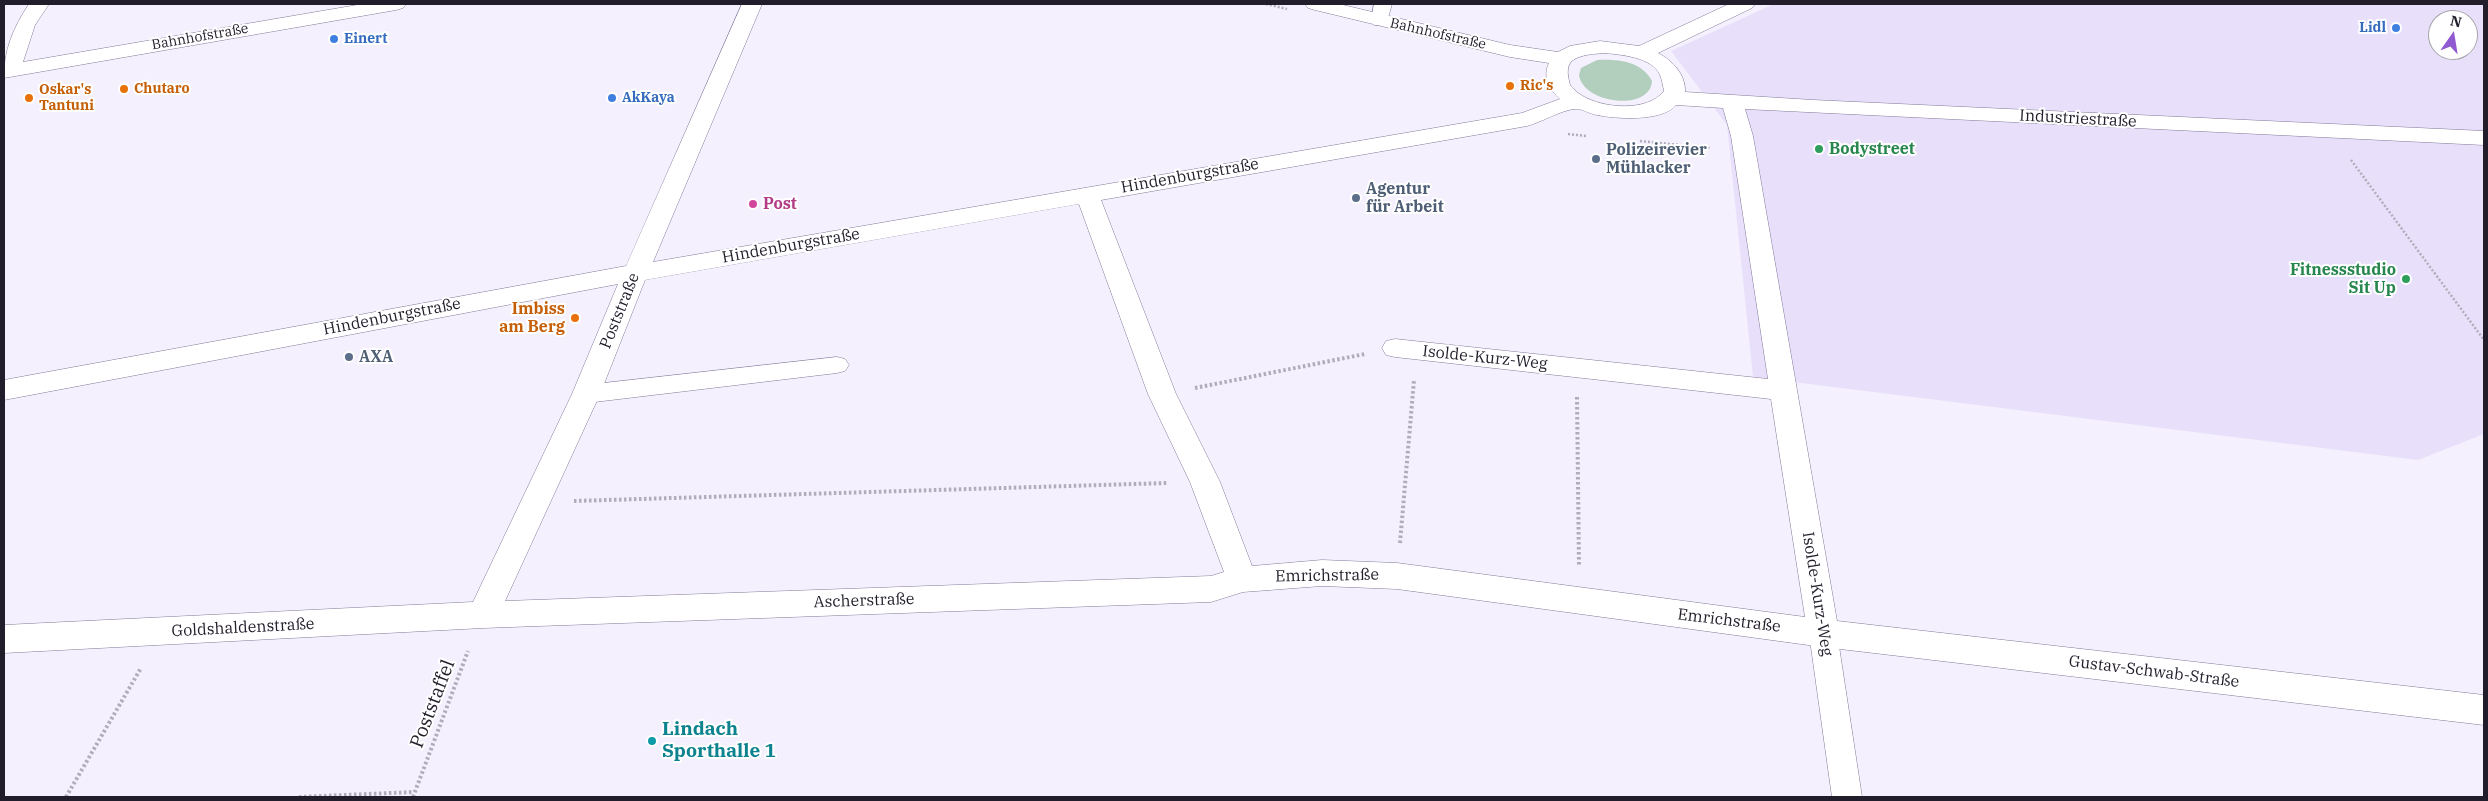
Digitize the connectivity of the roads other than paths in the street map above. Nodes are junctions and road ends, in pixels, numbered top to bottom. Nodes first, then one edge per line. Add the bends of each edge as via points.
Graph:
1 (39, 4) edge
2 (396, 4) edge
3 (752, 4) edge
4 (1315, 4) edge
5 (1745, 4) edge
6 (1382, 12) edge
7 (1641, 53) junction
8 (1563, 59) junction
9 (7, 72) edge
10 (1671, 98) junction
11 (1576, 101) junction
12 (1732, 102) junction
13 (2484, 138) edge
14 (1087, 194) junction
15 (635, 274) junction
16 (1406, 349) road end
17 (837, 365) dead end
18 (4, 390) edge
19 (1784, 391) junction
20 (586, 394) junction
21 (1243, 579) junction
22 (483, 615) junction
23 (1823, 633) junction
24 (4, 639) edge
25 (2484, 710) edge
26 (1847, 797) edge

1 - 9 street via 25,26
2 - 9 street, Bahnhofstraße
3 - 15 street, Poststraße
4 - 6 street, Bahnhofstraße
5 - 7 street
6 - 8 street, Bahnhofstraße via 1510,51
7 - 8 street via 1624,48 1589,48
7 - 10 street via 1667,69 1673,78 1675,88
8 - 11 street via 1557,66 1556,75 1559,84
10 - 11 street via 1662,106 1630,113 1592,108
10 - 12 street, Industriestraße
11 - 14 street, Hindenburgstraße via 1528,120
12 - 13 street, Industriestraße
12 - 19 street, Isolde-Kurz-Weg via 1742,136
14 - 15 street, Hindenburgstraße
14 - 21 street via 1162,394 1206,482
15 - 18 street, Hindenburgstraße
15 - 20 street, Poststraße
16 - 19 street, Isolde-Kurz-Weg
17 - 20 lane
19 - 23 street, Isolde-Kurz-Weg
20 - 22 street, Poststraße
21 - 22 street, Ascherstraße via 1211,589
21 - 23 street, Emrichstraße via 1322,573 1397,576
22 - 24 street, Goldshaldenstraße
23 - 25 street, Gustav-Schwab-Straße
23 - 26 lane, Isolde-Kurz-Weg

